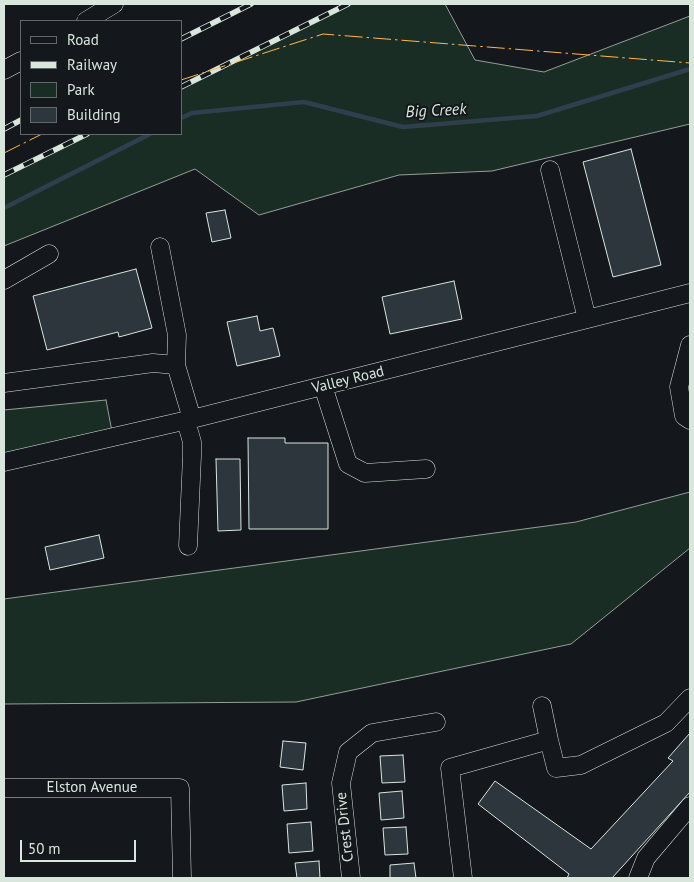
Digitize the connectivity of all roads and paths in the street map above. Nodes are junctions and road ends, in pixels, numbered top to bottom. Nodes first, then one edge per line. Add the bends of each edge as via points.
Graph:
1 (114, 4) edge
2 (88, 20) edge
3 (20, 62) edge
4 (4, 70) edge
5 (550, 170) dead end
6 (160, 248) dead end
7 (49, 254) dead end
8 (4, 280) edge
9 (690, 293) edge
10 (588, 319) junction
11 (690, 344) edge
12 (176, 365) junction
13 (4, 383) edge
14 (323, 386) junction
15 (189, 420) junction
16 (690, 420) edge
17 (4, 462) edge
18 (426, 469) dead end
19 (188, 546) dead end
20 (690, 698) edge
21 (542, 706) dead end
22 (436, 722) dead end
23 (549, 740) junction
24 (4, 788) edge
25 (690, 806) edge
26 (182, 878) edge
27 (351, 878) edge
28 (463, 878) edge
29 (638, 878) edge

1 - 2 street
3 - 4 street
5 - 10 street
6 - 12 street via 177,335
7 - 8 street
9 - 10 street, Valley Road
10 - 14 street, Valley Road
11 - 16 street via 679,387 684,416
12 - 13 street via 154,363
12 - 15 street
14 - 15 street, Valley Road
14 - 18 street via 348,464 365,474
15 - 17 street, Valley Road
15 - 19 street via 192,456
20 - 23 street via 666,723 581,764 556,768
21 - 23 street
22 - 27 street, Crest Drive via 372,733 348,752 341,784
23 - 28 street via 450,768
24 - 26 street, Elston Avenue via 180,788
25 - 29 street via 646,858

